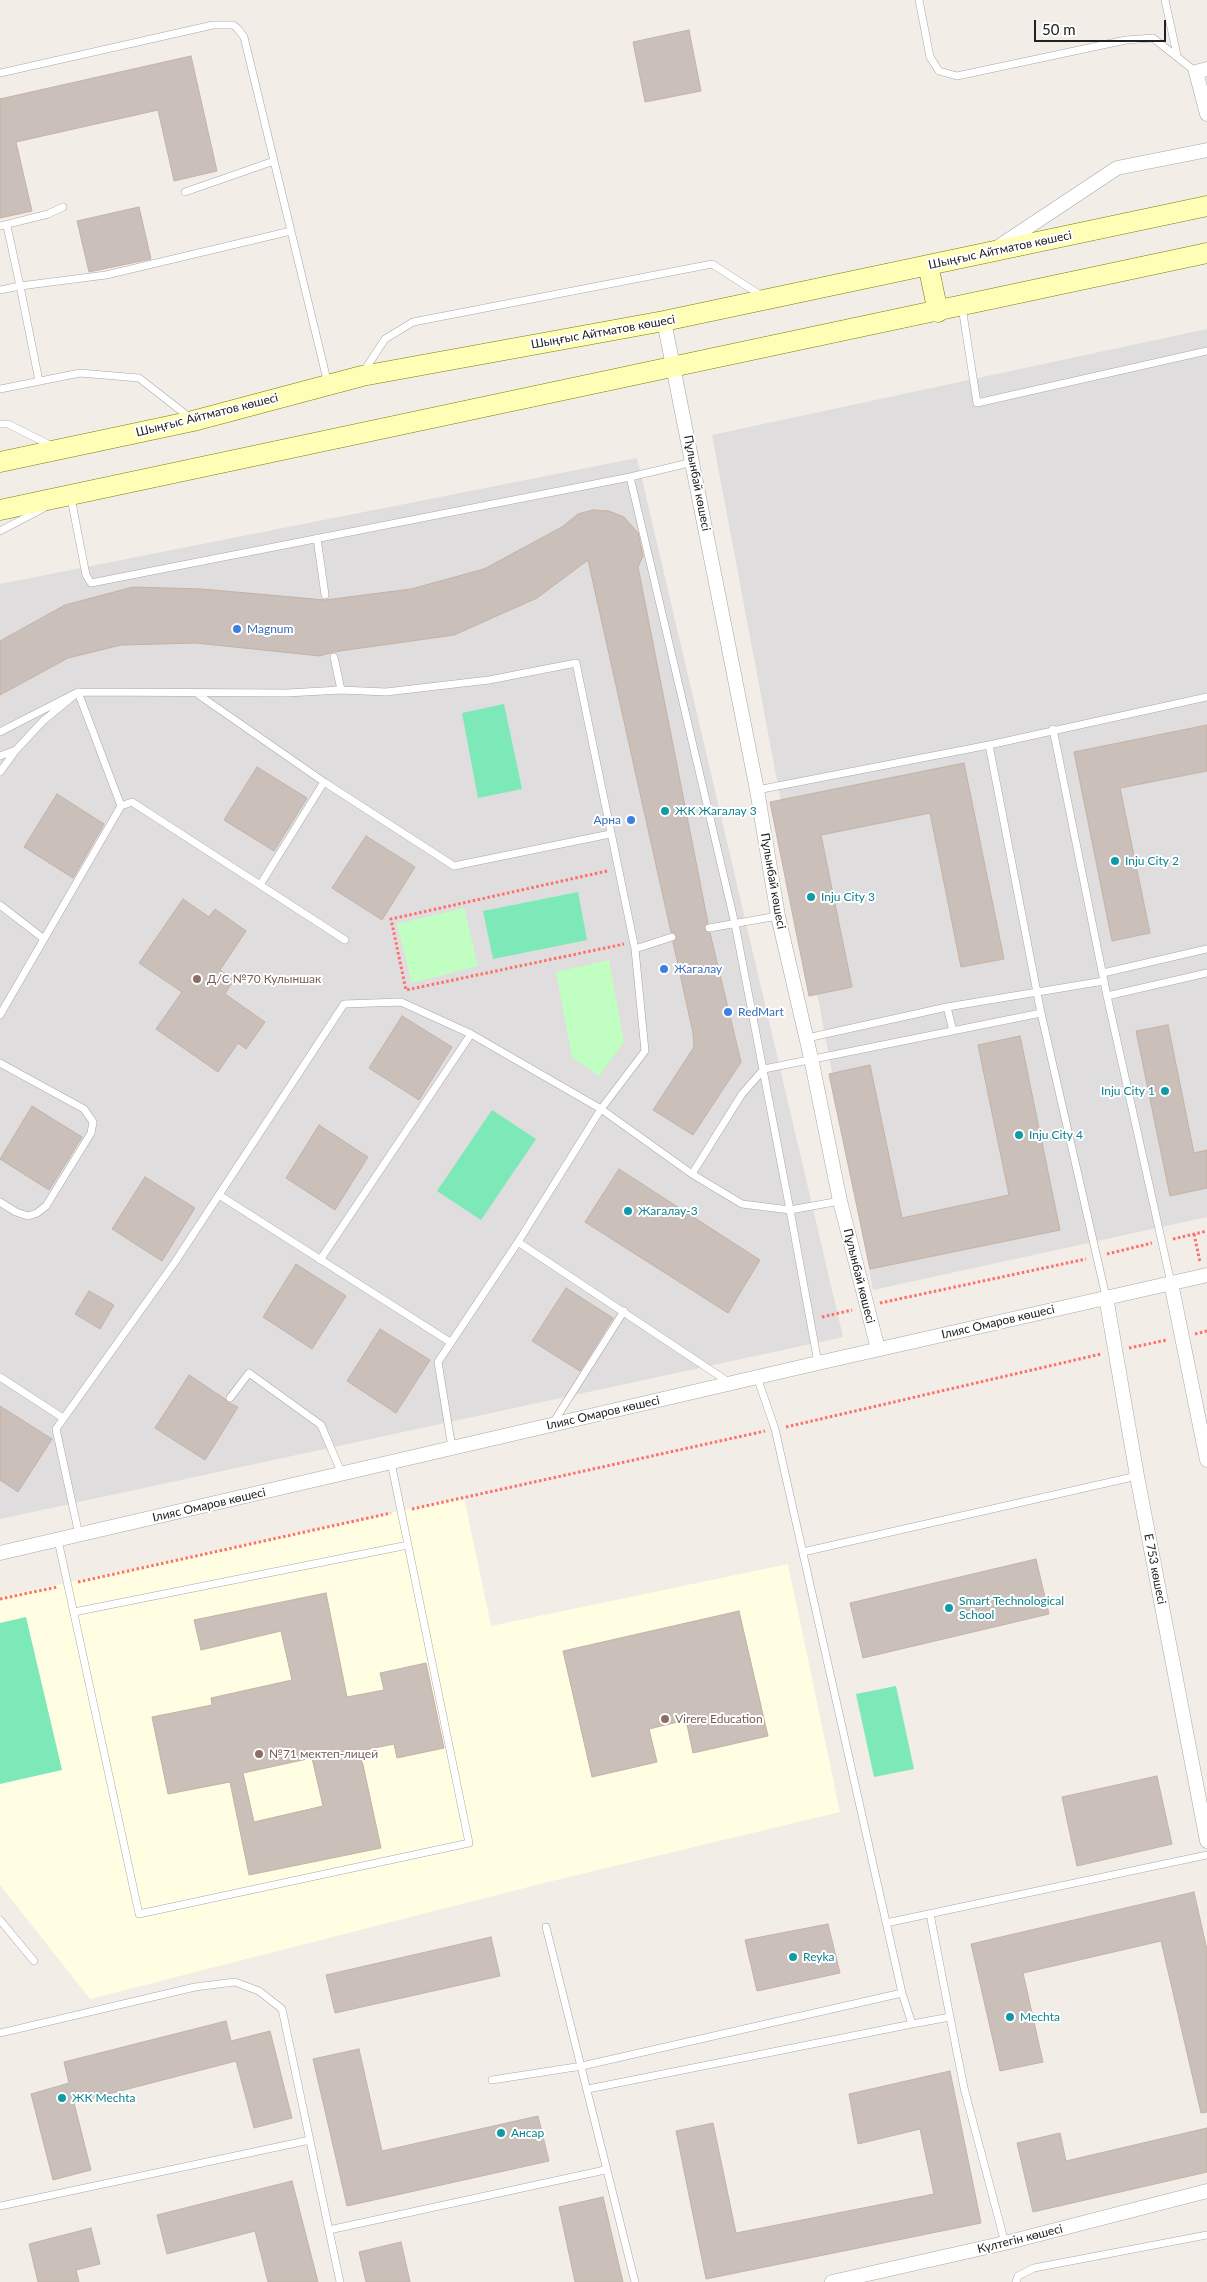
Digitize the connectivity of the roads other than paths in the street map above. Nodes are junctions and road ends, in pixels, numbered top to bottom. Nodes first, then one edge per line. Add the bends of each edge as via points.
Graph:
1 (919, 0) edge
2 (1165, 0) edge
3 (1177, 55) junction
4 (1201, 70) edge
5 (0, 73) edge
6 (1207, 114) edge
7 (1207, 150) edge
8 (274, 161) junction
9 (185, 192) dead end
10 (1207, 206) edge
11 (63, 207) dead end
12 (3, 226) edge
13 (291, 231) junction
14 (991, 252) junction
15 (1207, 253) edge
16 (928, 265) junction
17 (20, 286) junction
18 (0, 290) edge
19 (766, 299) junction
20 (962, 307) junction
21 (938, 312) junction
22 (664, 321) junction
23 (1207, 351) edge
24 (673, 368) junction
25 (362, 376) junction
26 (38, 382) junction
27 (328, 385) junction
28 (0, 389) edge
29 (193, 421) junction
30 (0, 424) edge
31 (59, 449) junction
32 (0, 462) edge
33 (693, 462) junction
34 (630, 477) junction
35 (70, 494) junction
36 (0, 510) edge
37 (0, 531) edge
38 (317, 538) junction
39 (326, 595) dead end
40 (334, 657) dead end
41 (341, 690) junction
42 (78, 692) junction
43 (196, 693) junction
44 (1207, 697) edge
45 (1053, 729) junction
46 (0, 732) edge
47 (989, 745) junction
48 (16, 750) junction
49 (0, 756) edge
50 (0, 772) edge
51 (324, 782) junction
52 (757, 790) junction
53 (121, 806) junction
54 (610, 834) junction
55 (260, 885) junction
56 (0, 905) edge
57 (778, 916) junction
58 (735, 924) junction
59 (709, 928) dead end
60 (672, 937) dead end
61 (44, 939) junction
62 (345, 940) dead end
63 (634, 946) junction
64 (1207, 950) edge
65 (1207, 973) edge
66 (1103, 977) junction
67 (1037, 992) junction
68 (1107, 996) junction
69 (947, 1007) junction
70 (1041, 1013) junction
71 (0, 1015) edge
72 (953, 1031) junction
73 (471, 1034) junction
74 (807, 1038) junction
75 (811, 1058) junction
76 (0, 1063) edge
77 (764, 1069) junction
78 (602, 1109) junction
79 (692, 1174) junction
80 (219, 1196) junction
81 (840, 1201) junction
82 (0, 1202) edge
83 (790, 1210) junction
84 (518, 1242) junction
85 (320, 1260) junction
86 (1204, 1270) edge
87 (1171, 1283) junction
88 (1106, 1297) junction
89 (624, 1311) junction
90 (450, 1342) junction
91 (878, 1349) junction
92 (818, 1363) junction
93 (0, 1377) edge
94 (757, 1377) junction
95 (730, 1383) junction
96 (230, 1398) dead end
97 (63, 1418) junction
98 (551, 1425) junction
99 (452, 1448) junction
100 (1207, 1460) edge
101 (390, 1462) junction
102 (342, 1474) junction
103 (1137, 1476) junction
104 (79, 1535) junction
105 (58, 1540) junction
106 (408, 1545) junction
107 (802, 1552) junction
108 (0, 1553) edge
109 (74, 1612) junction
110 (1207, 1836) edge
111 (1207, 1854) edge
112 (930, 1914) junction
113 (0, 1920) edge
114 (886, 1923) junction
115 (546, 1927) dead end
116 (34, 1961) dead end
117 (902, 1993) junction
118 (950, 2017) junction
119 (912, 2024) junction
120 (0, 2033) edge
121 (582, 2066) junction
122 (492, 2080) dead end
123 (588, 2089) junction
124 (310, 2140) junction
125 (605, 2170) junction
126 (1207, 2191) edge
127 (0, 2206) edge
128 (329, 2230) junction
129 (1207, 2235) edge
130 (1005, 2243) junction
131 (340, 2282) edge
132 (635, 2282) edge
133 (832, 2282) edge
134 (1016, 2282) edge

1 - 3 lane via 930,57 939,71 957,76 1126,40 1153,38
2 - 3 lane
3 - 4 lane
4 - 6 street
5 - 8 lane via 213,25 233,25 244,36
7 - 14 street via 1118,168
8 - 9 lane
8 - 13 lane
10 - 14 main road, Шыңғыс Айтматов көшесі
11 - 12 lane
12 - 17 lane
13 - 17 lane via 106,275
13 - 27 lane
14 - 16 main road, Шыңғыс Айтматов көшесі
15 - 20 main road
16 - 19 main road, Шыңғыс Айтматов көшесі
16 - 21 main road
17 - 18 lane
17 - 26 lane
19 - 22 main road, Шыңғыс Айтматов көшесі
19 - 25 lane via 712,264 413,322 385,339
20 - 21 main road
20 - 23 lane via 977,402
21 - 24 main road
22 - 24 street, Пұлынбай көшесі
22 - 25 main road, Шыңғыс Айтматов көшесі
24 - 33 street, Пұлынбай көшесі
24 - 35 main road
25 - 27 main road, Шыңғыс Айтматов көшесі
26 - 28 lane
26 - 29 lane via 80,373 139,378
27 - 29 main road, Шыңғыс Айтматов көшесі
29 - 31 main road, Шыңғыс Айтматов көшесі
30 - 31 lane via 8,424
31 - 32 main road, Шыңғыс Айтматов көшесі
33 - 34 lane
33 - 52 street, Пұлынбай көшесі
34 - 38 lane
34 - 58 lane
35 - 36 main road
35 - 37 lane
35 - 38 lane via 86,575 91,583
38 - 39 lane
40 - 41 lane
41 - 43 lane
41 - 54 lane via 395,691 489,680 576,663
42 - 43 lane
42 - 46 lane
42 - 48 lane via 43,721
42 - 53 lane
43 - 51 lane
44 - 45 lane
45 - 47 lane
45 - 66 lane
47 - 52 lane
47 - 67 lane
48 - 49 lane
48 - 50 lane
51 - 54 lane via 454,866
51 - 55 lane
52 - 57 street, Пұлынбай көшесі
53 - 55 lane via 132,802
53 - 61 lane
54 - 63 lane
55 - 62 lane
56 - 61 lane
57 - 58 lane
57 - 74 street, Пұлынбай көшесі
58 - 59 lane
58 - 77 lane
60 - 63 lane
61 - 71 lane
63 - 78 lane via 645,1050
64 - 66 lane
65 - 68 lane
66 - 67 lane
66 - 68 lane
67 - 69 lane
67 - 70 lane
68 - 87 lane
69 - 72 lane
69 - 74 lane
70 - 72 lane
70 - 88 lane
72 - 75 lane
73 - 78 lane
73 - 80 lane via 401,1002 344,1004
73 - 85 lane
74 - 75 street, Пұлынбай көшесі
75 - 77 lane
75 - 81 street, Пұлынбай көшесі
76 - 82 lane via 84,1109 93,1122 91,1132 46,1206 28,1216
77 - 79 lane via 742,1094
77 - 83 lane
78 - 79 lane
78 - 84 lane
79 - 83 lane via 742,1204
80 - 85 lane
80 - 97 lane
81 - 83 lane
81 - 91 street, Пұлынбай көшесі
83 - 92 lane
84 - 89 lane
84 - 90 lane
85 - 90 lane
86 - 87 street, Ілияс Омаров көшесі
87 - 88 street, Ілияс Омаров көшесі
87 - 100 street
88 - 91 street, Ілияс Омаров көшесі
88 - 103 street, Е 753 көшесі
89 - 95 lane
89 - 98 lane
90 - 99 lane via 438,1362
91 - 92 street, Ілияс Омаров көшесі
92 - 94 street, Ілияс Омаров көшесі
93 - 97 lane
94 - 95 street, Ілияс Омаров көшесі
94 - 107 lane via 775,1429
95 - 98 street, Ілияс Омаров көшесі
96 - 102 lane via 248,1374 321,1425
97 - 104 lane via 56,1428
98 - 99 street, Ілияс Омаров көшесі
99 - 101 street, Ілияс Омаров көшесі
101 - 102 street, Ілияс Омаров көшесі
101 - 106 lane
102 - 104 street, Ілияс Омаров көшесі
103 - 107 lane
103 - 110 street, Е 753 көшесі
104 - 105 street, Ілияс Омаров көшесі
105 - 108 street, Ілияс Омаров көшесі
105 - 109 lane
106 - 109 lane
106 - 109 lane via 469,1843 139,1914
107 - 114 lane
111 - 112 lane
112 - 114 lane
112 - 118 lane
113 - 116 lane
114 - 117 lane
115 - 121 lane
117 - 119 lane
117 - 121 lane
118 - 119 lane
118 - 130 lane via 964,2088
119 - 123 lane
120 - 124 lane via 196,1987 235,1982 259,1992 282,2009
121 - 122 lane
121 - 123 lane
123 - 125 lane
124 - 127 lane
124 - 128 lane
125 - 128 lane
125 - 132 lane
126 - 130 street, Күлтегін көшесі
128 - 131 lane
129 - 134 lane via 1034,2268 1018,2276
130 - 133 street, Күлтегін көшесі

